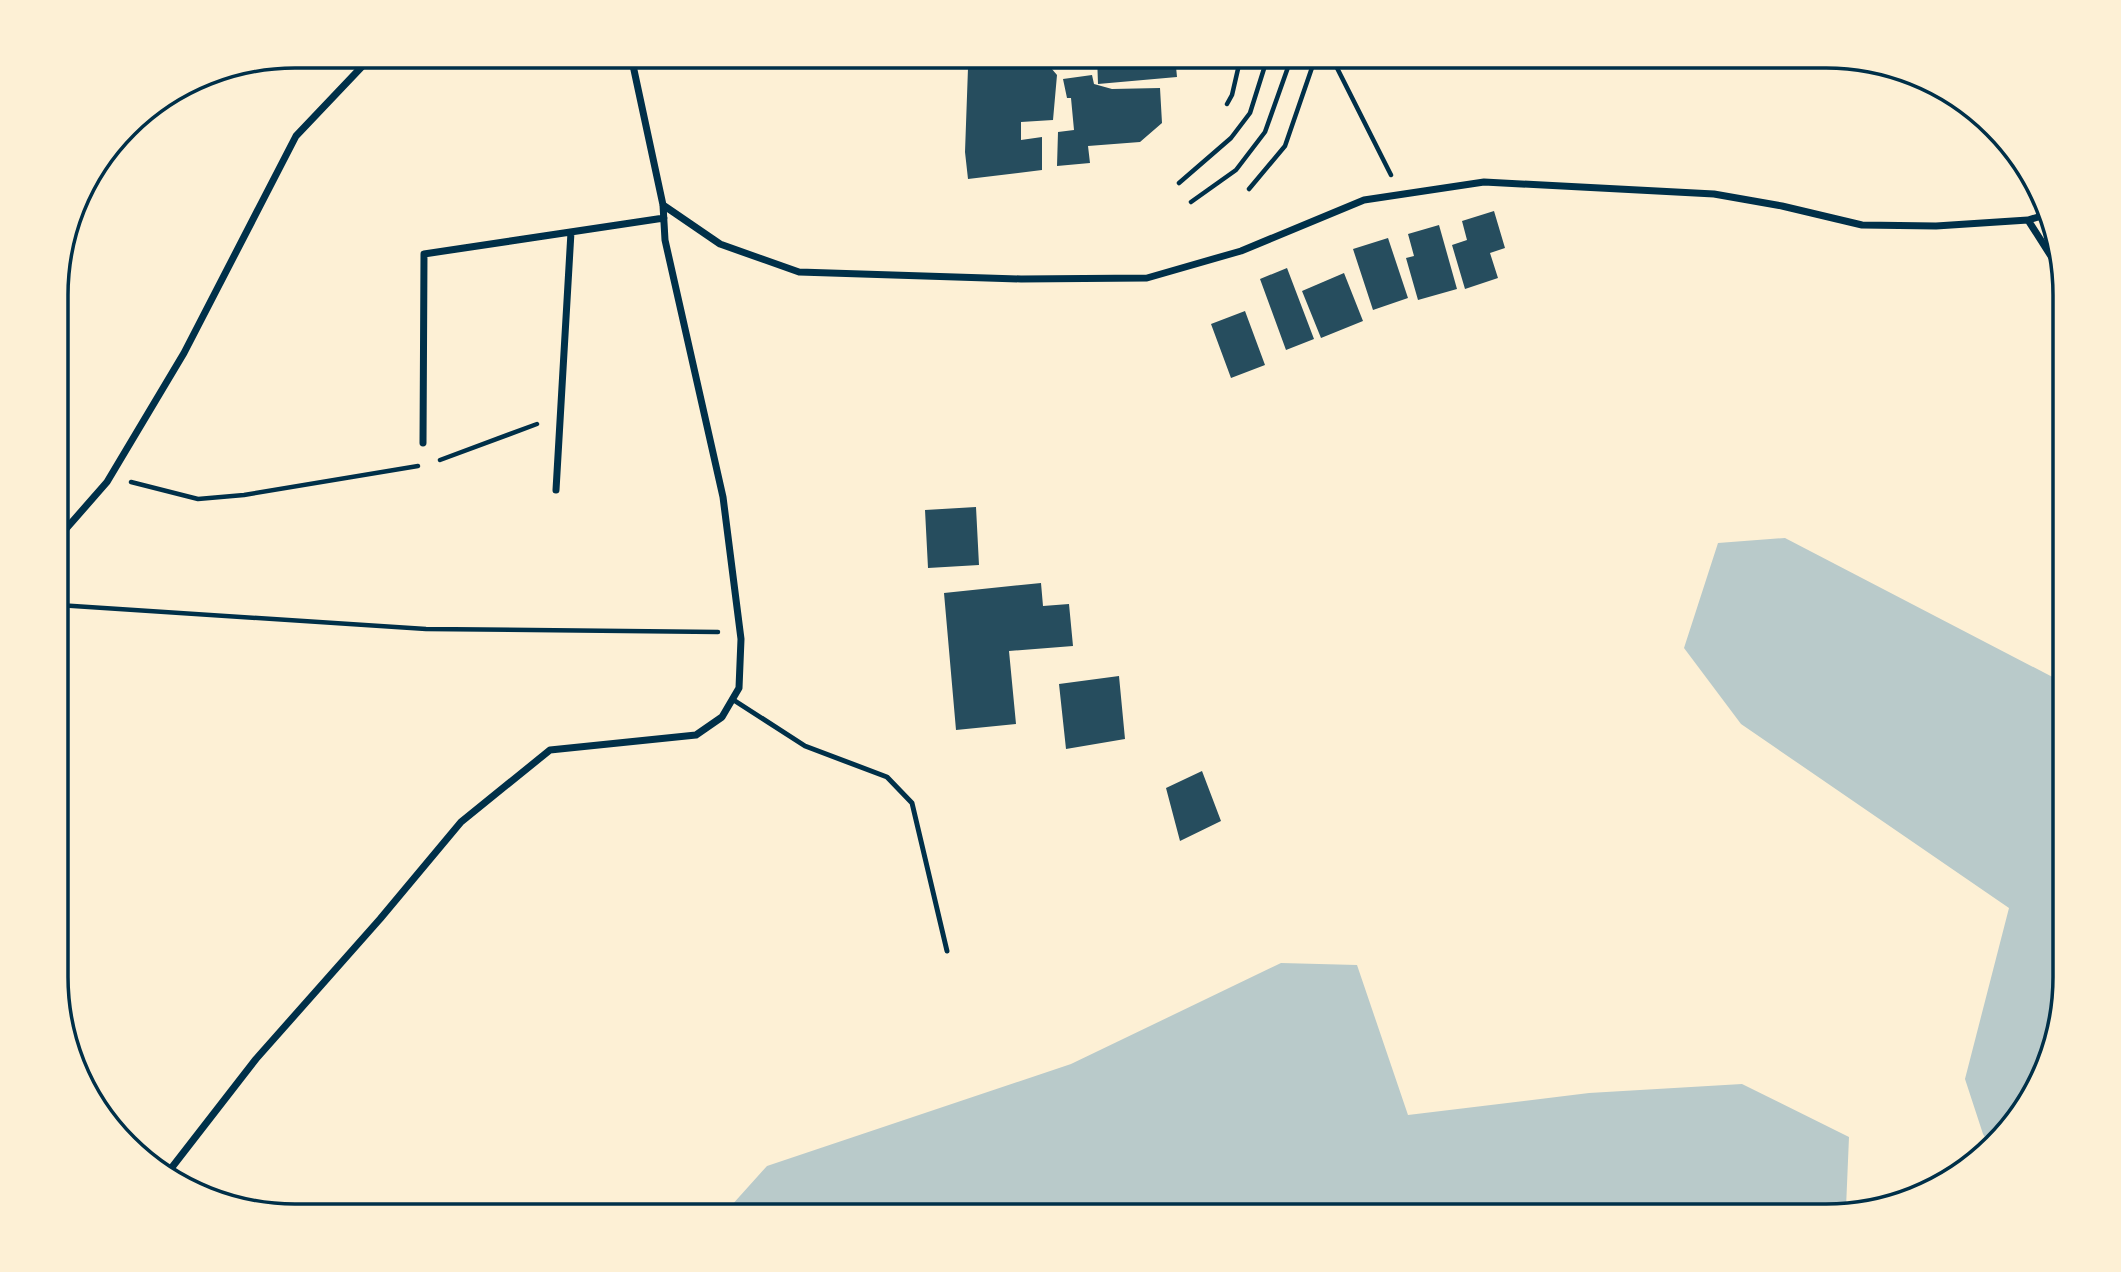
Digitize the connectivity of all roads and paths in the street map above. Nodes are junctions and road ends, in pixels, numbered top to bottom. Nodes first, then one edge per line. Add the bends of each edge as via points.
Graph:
1 (361, 68) edge
2 (634, 68) edge
3 (1238, 68) edge
4 (1264, 68) edge
5 (1288, 68) edge
6 (1313, 68) edge
7 (1337, 68) edge
8 (1227, 104) dead end
9 (1179, 183) dead end
10 (1249, 189) dead end
11 (1400, 195) junction
12 (1191, 202) dead end
13 (663, 205) junction
14 (2039, 217) edge
15 (664, 218) junction
16 (2028, 220) junction
17 (571, 232) junction
18 (2048, 252) edge
19 (560, 415) junction
20 (423, 443) dead end
21 (110, 477) junction
22 (556, 490) dead end
23 (68, 526) edge
24 (68, 606) edge
25 (740, 633) junction
26 (732, 699) junction
27 (947, 951) dead end
28 (172, 1167) edge

1 - 21 street via 296,136 184,353
2 - 13 street
3 - 8 path
4 - 9 path via 1250,113 1231,138
5 - 12 path via 1265,132 1236,170
6 - 10 path via 1285,146
7 - 11 path
11 - 13 street via 1364,200 1241,251 1147,278 799,272 720,244
11 - 16 street via 1484,182 1714,194 1862,225
13 - 15 street
14 - 16 street
15 - 17 street
15 - 25 street via 665,240 723,497
16 - 18 street
17 - 19 street
17 - 20 street via 424,254
19 - 21 path via 428,464 244,495 198,499
19 - 22 street
21 - 23 street
24 - 25 path via 426,629
25 - 26 street via 739,688
26 - 27 lane via 805,746 887,777 912,803
26 - 28 street via 722,717 696,735 550,750 461,822 256,1059

